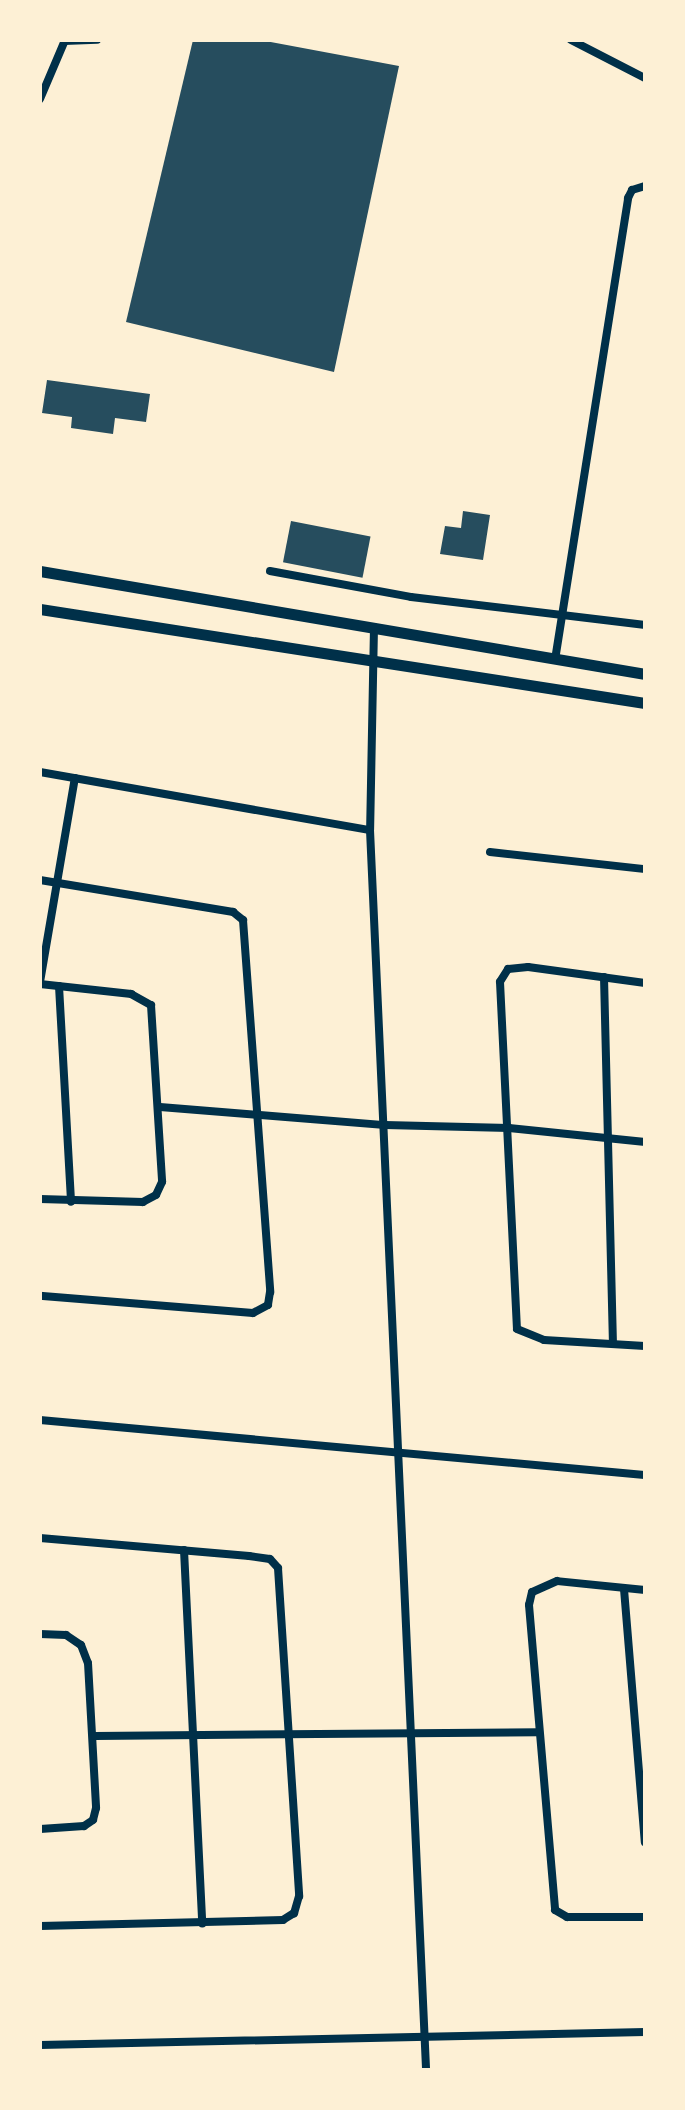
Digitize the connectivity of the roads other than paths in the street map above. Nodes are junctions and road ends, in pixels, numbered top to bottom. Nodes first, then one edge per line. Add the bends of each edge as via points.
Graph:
1 (97, 40) edge
2 (571, 40) edge
3 (65, 41) edge
4 (645, 78) edge
5 (40, 99) edge
6 (645, 186) edge
7 (40, 571) edge
8 (270, 571) dead end
9 (40, 609) edge
10 (561, 613) junction
11 (645, 625) edge
12 (374, 627) junction
13 (555, 660) junction
14 (375, 664) junction
15 (645, 674) edge
16 (645, 703) edge
17 (40, 772) edge
18 (75, 778) junction
19 (370, 830) junction
20 (490, 852) dead end
21 (645, 869) edge
22 (40, 880) edge
23 (57, 883) junction
24 (604, 977) junction
25 (40, 983) edge
26 (645, 983) edge
27 (59, 986) junction
28 (160, 1107) junction
29 (256, 1111) junction
30 (385, 1125) junction
31 (509, 1128) junction
32 (606, 1139) junction
33 (645, 1142) edge
34 (40, 1199) edge
35 (71, 1202) junction
36 (40, 1296) edge
37 (613, 1342) junction
38 (645, 1346) edge
39 (40, 1420) edge
40 (400, 1449) junction
41 (645, 1475) edge
42 (40, 1538) edge
43 (184, 1550) junction
44 (624, 1589) junction
45 (645, 1590) edge
46 (40, 1634) edge
47 (538, 1732) junction
48 (414, 1734) junction
49 (95, 1736) junction
50 (190, 1737) junction
51 (291, 1737) junction
52 (40, 1829) edge
53 (645, 1842) edge
54 (645, 1917) edge
55 (202, 1924) junction
56 (40, 1926) edge
57 (645, 2032) edge
58 (426, 2038) junction
59 (40, 2045) edge
60 (426, 2070) edge

1 - 3 street
2 - 4 street
3 - 5 street
6 - 10 street via 632,190 628,198
7 - 12 street
8 - 10 street via 411,597
9 - 14 street
10 - 11 street
10 - 13 street
12 - 13 street
12 - 14 street
13 - 15 street
14 - 16 street
14 - 19 street
17 - 18 street
18 - 19 street
18 - 23 street
19 - 30 street
20 - 21 street
22 - 23 street
23 - 25 street
23 - 29 street via 233,912 243,920
24 - 26 street
24 - 31 street via 528,967 504,974 500,1000
24 - 32 street
25 - 27 street
27 - 28 street via 131,994 151,1005
27 - 35 street
28 - 29 street
28 - 35 street via 162,1182 156,1195 143,1202
29 - 30 street
29 - 36 street via 270,1292 262,1310
30 - 31 street
30 - 40 street
31 - 32 street
31 - 37 street via 517,1329 544,1340
32 - 33 street
32 - 37 street
34 - 35 street
37 - 38 street
39 - 40 street
40 - 41 street
40 - 48 street
42 - 43 street
43 - 50 street
43 - 51 street via 270,1559 278,1568
44 - 45 street
44 - 47 street via 557,1581 532,1592
44 - 53 street
46 - 49 street via 66,1635 81,1645 88,1663
47 - 48 street
47 - 54 street via 555,1910 567,1917
48 - 51 street
48 - 58 street
49 - 50 street
49 - 52 street via 93,1820 84,1826
50 - 51 street
50 - 55 street
51 - 55 street via 299,1896 294,1913 283,1920
55 - 56 street
57 - 58 street
58 - 59 street
58 - 60 street

